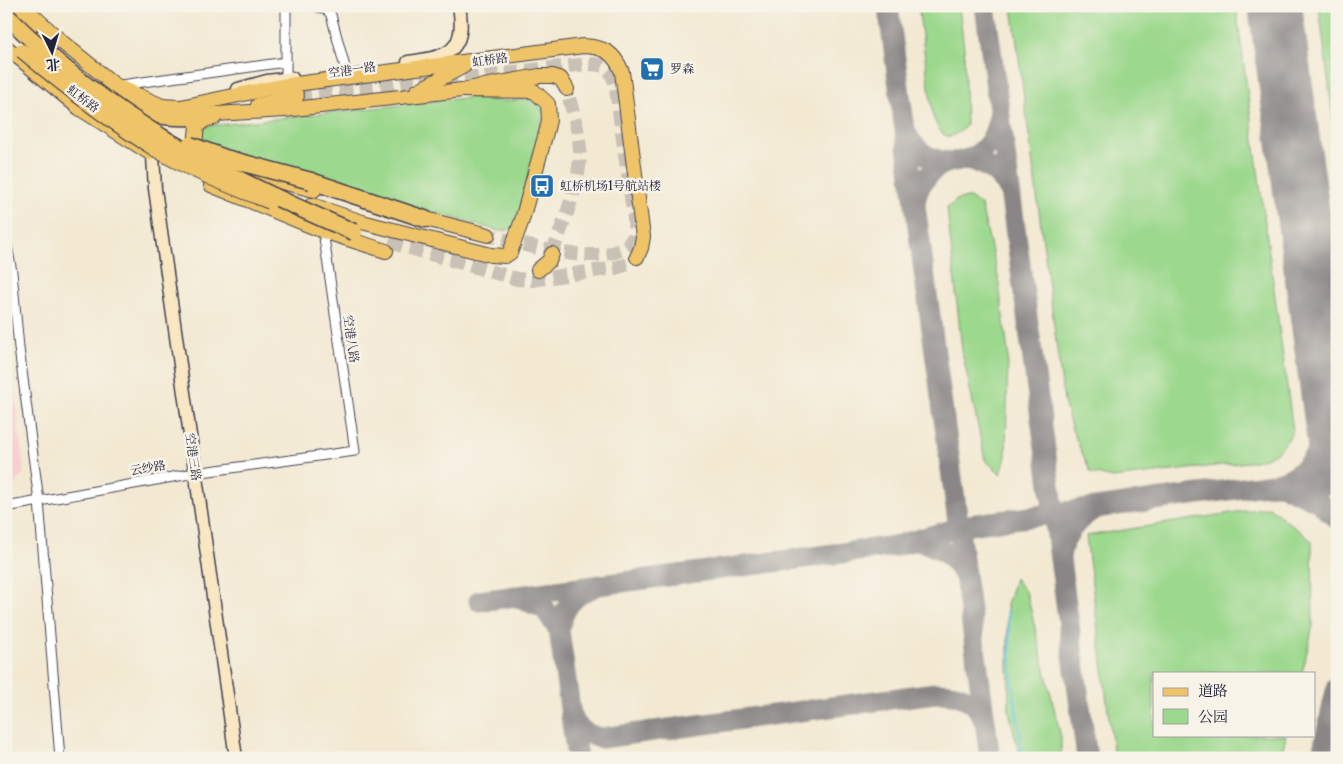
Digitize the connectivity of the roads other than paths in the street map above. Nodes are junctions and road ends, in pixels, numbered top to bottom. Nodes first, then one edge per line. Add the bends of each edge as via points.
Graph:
1 (9, 6) edge
2 (23, 6) edge
3 (286, 6) edge
4 (316, 6) edge
5 (459, 6) edge
6 (6, 15) edge
7 (6, 25) edge
8 (6, 36) edge
9 (6, 46) edge
10 (286, 62) junction
11 (472, 62) junction
12 (346, 71) junction
13 (87, 78) junction
14 (286, 79) junction
15 (115, 85) junction
16 (567, 89) tunnel mouth
17 (462, 90) junction
18 (411, 95) junction
19 (297, 96) tunnel mouth
20 (108, 102) junction
21 (156, 105) junction
22 (208, 109) junction
23 (229, 114) junction
24 (153, 156) junction
25 (212, 165) junction
26 (425, 219) junction
27 (323, 230) junction
28 (354, 232) junction
29 (409, 233) junction
30 (488, 236) tunnel mouth
31 (6, 240) edge
32 (552, 254) tunnel mouth
33 (637, 257) dead end
34 (538, 270) dead end
35 (355, 450) joint
36 (195, 473) junction
37 (39, 501) junction
38 (6, 507) edge
39 (60, 758) edge
40 (236, 758) edge

1 - 13 highway
2 - 15 main road, 虹桥路 via 56,38
3 - 10 street
4 - 12 street via 328,10 331,15
5 - 12 street, 空港一路 via 463,26 458,41 443,56
6 - 20 highway, bridge via 56,62
7 - 25 main road via 108,109 165,145
8 - 28 main road, 虹桥路, bridge via 83,100 159,152 240,190
9 - 24 main road, 虹桥路 via 79,108
10 - 14 street
10 - 15 street
11 - 18 main road
11 - 22 main road, 虹桥路 via 281,86
11 - 33 main road, 虹桥路 via 583,46 606,49 613,55 622,72 643,237
12 - 14 street, 空港一路
13 - 21 highway via 130,98
13 - 22 highway via 117,98 154,115 180,118
14 - 22 street, 空港一路 via 235,90
15 - 21 main road, 虹桥路
16 - 17 main road, 虹桥路 via 561,79 553,76
17 - 18 main road, 虹桥路
17 - 29 main road via 534,91 548,104 549,120 514,246 505,256 499,256
18 - 23 main road, 虹桥路
19 - 22 main road
20 - 26 highway, bridge via 202,150 311,181
20 - 28 highway, bridge via 205,163
21 - 22 main road, 虹桥路 via 187,114
22 - 23 main road, 虹桥路
23 - 25 main road via 197,126 195,145 198,154
24 - 27 main road, 虹桥路 via 236,196
24 - 36 street, 空港三路
25 - 26 main road
25 - 29 main road via 327,212
26 - 30 main road
27 - 28 main road, 虹桥路 via 387,246
27 - 29 main road via 368,229
27 - 35 street, 空港八路
31 - 37 street
32 - 34 main road
35 - 36 street, 云纱路
36 - 37 street, 云纱路
36 - 40 street, 空港三路
37 - 38 street, 云纱路
37 - 39 street

